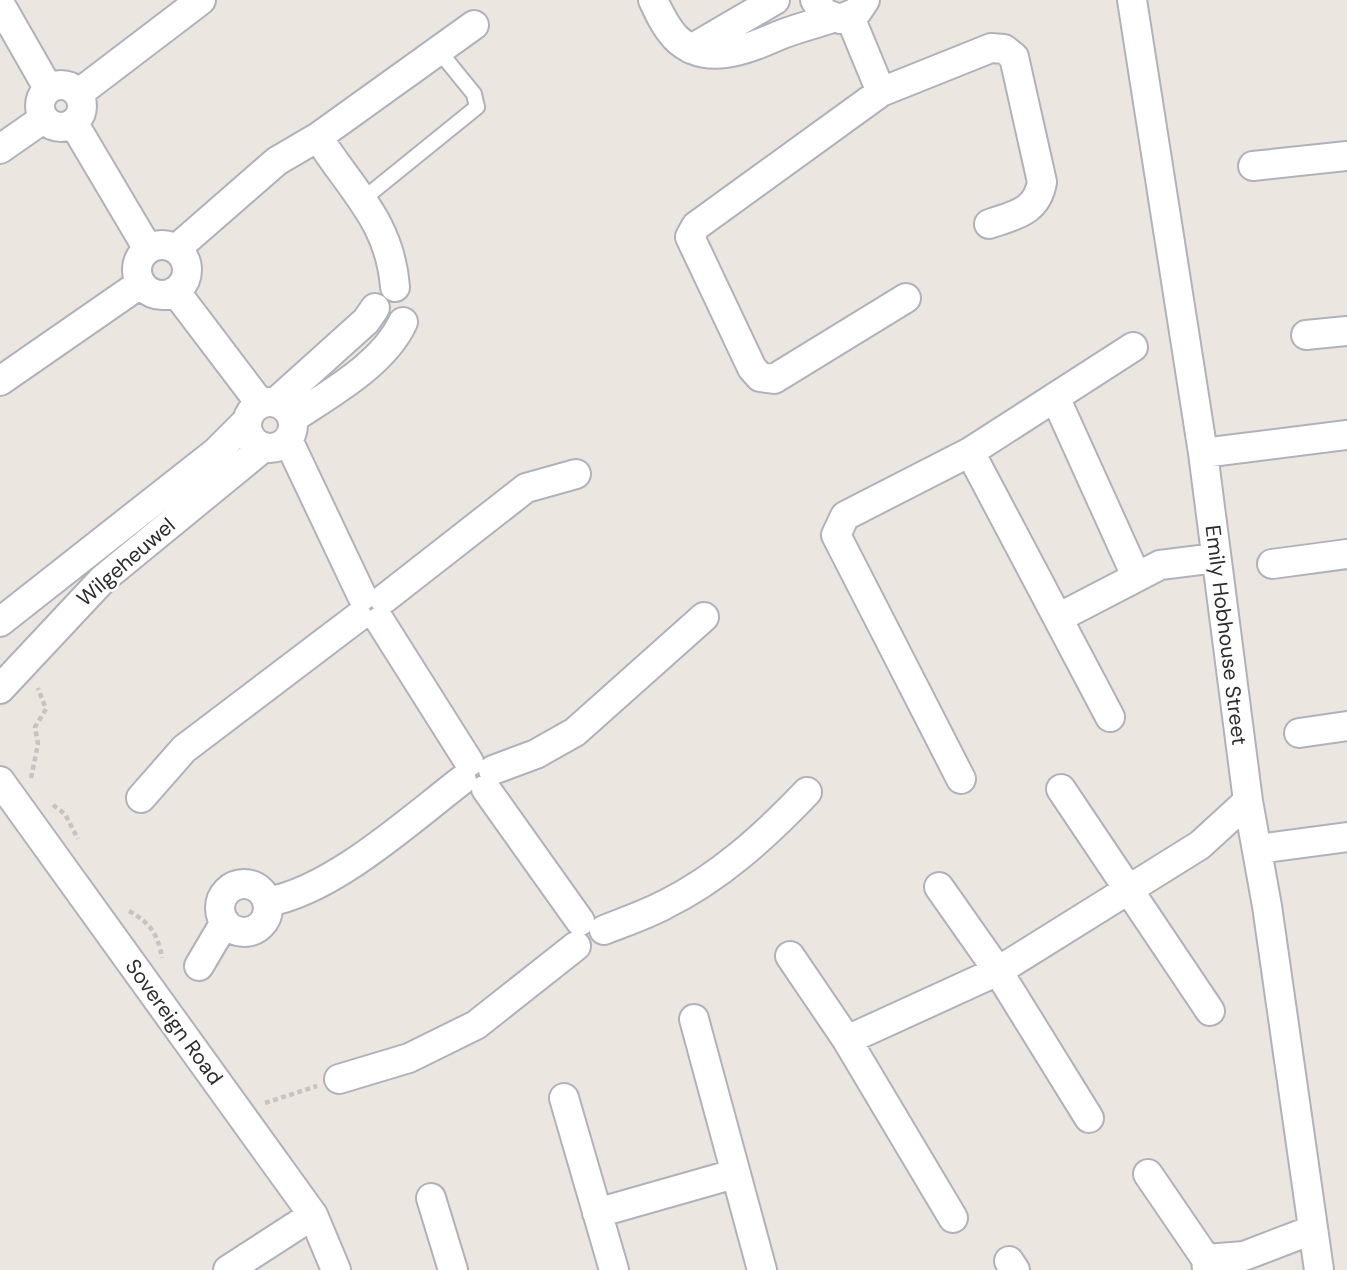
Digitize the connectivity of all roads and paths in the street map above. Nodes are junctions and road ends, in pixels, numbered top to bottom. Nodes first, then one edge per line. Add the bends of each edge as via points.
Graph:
1 (201, 0) edge
2 (653, 0) edge
3 (775, 0) edge
4 (1132, 0) edge
5 (0, 4) edge
6 (840, 9) edge
7 (474, 25) dead end
8 (691, 49) junction
9 (439, 51) junction
10 (48, 88) junction
11 (881, 92) junction
12 (79, 93) junction
13 (43, 119) junction
14 (74, 124) junction
15 (318, 137) junction
16 (0, 149) edge
17 (1347, 156) edge
18 (1253, 166) dead end
19 (362, 200) junction
20 (989, 224) dead end
21 (148, 249) junction
22 (176, 249) junction
23 (140, 284) junction
24 (395, 287) junction
25 (176, 291) junction
26 (906, 298) dead end
27 (375, 308) junction
28 (403, 322) junction
29 (1347, 331) edge
30 (1306, 335) dead end
31 (1133, 347) dead end
32 (0, 381) edge
33 (1055, 397) junction
34 (271, 422) junction
35 (1347, 435) edge
36 (970, 452) junction
37 (1203, 453) junction
38 (576, 474) dead end
39 (1347, 554) edge
40 (1216, 558) junction
41 (1272, 564) dead end
42 (1136, 576) junction
43 (371, 608) junction
44 (704, 617) dead end
45 (1058, 618) junction
46 (0, 622) edge
47 (28, 661) junction
48 (0, 689) edge
49 (1110, 717) dead end
50 (1347, 726) edge
51 (1299, 733) dead end
52 (478, 775) junction
53 (961, 779) dead end
54 (0, 781) edge
55 (34, 789) dead end
56 (1061, 789) dead end
57 (807, 792) dead end
58 (141, 797) dead end
59 (46, 801) dead end
60 (1248, 801) junction
61 (1347, 837) edge
62 (1258, 849) junction
63 (82, 851) dead end
64 (939, 887) dead end
65 (1131, 889) junction
66 (121, 906) dead end
67 (587, 932) junction
68 (790, 956) dead end
69 (199, 966) dead end
70 (165, 970) dead end
71 (998, 971) junction
72 (1210, 1011) dead end
73 (694, 1019) dead end
74 (847, 1040) junction
75 (339, 1079) joint
76 (256, 1094) dead end
77 (564, 1098) dead end
78 (1089, 1118) dead end
79 (734, 1174) junction
80 (1148, 1174) dead end
81 (431, 1198) dead end
82 (597, 1213) junction
83 (313, 1215) junction
84 (953, 1218) dead end
85 (1312, 1230) junction
86 (1206, 1265) edge
87 (228, 1270) edge
88 (335, 1270) edge
89 (453, 1270) edge
90 (614, 1270) edge
91 (762, 1270) edge
92 (1319, 1270) edge

1 - 12 street
2 - 8 street via 665,25
3 - 8 street
4 - 37 street, Emily Hobhouse Street
5 - 10 street
6 - 8 street via 735,53
6 - 11 street
7 - 9 street
9 - 15 street
9 - 19 lane via 474,93 477,107
10 - 12 street via 65,85
10 - 13 street via 40,103
11 - 20 street via 991,48 1004,49 1014,57 1042,182 1040,196 1030,209
11 - 26 street via 696,226 690,237 760,377 774,379
12 - 14 street via 83,109
13 - 14 street via 58,127
13 - 16 street
14 - 21 street
15 - 19 street
15 - 22 street via 277,161
17 - 18 street
19 - 24 street via 390,247
21 - 22 street via 157,245
21 - 23 street via 137,265
22 - 25 street via 187,265 187,275
23 - 25 street via 156,294
23 - 32 street
24 - 27 street via 382,290
24 - 28 street via 411,298 412,312
25 - 34 street
27 - 28 street via 382,321
27 - 34 street
28 - 34 street via 385,349 351,379
29 - 30 street
31 - 33 street
33 - 36 street
33 - 42 street
34 - 43 street
34 - 46 street, Wilgeheuwel via 216,452
34 - 47 street, Wilgeheuwel via 103,579
35 - 37 street
36 - 45 street
36 - 53 street via 845,516 836,534
37 - 40 street, Emily Hobhouse Street
38 - 43 street via 526,488
39 - 41 street
40 - 42 street via 1160,565
40 - 60 street, Emily Hobhouse Street
42 - 45 street
43 - 52 street
43 - 58 street via 184,749
44 - 52 street via 575,732 536,754
45 - 49 street
47 - 48 street, Wilgeheuwel
47 - 55 path via 46,709 35,727 38,744 30,782
50 - 51 street
52 - 67 street
52 - 69 street via 303,893 267,902 256,888 238,885 230,889 220,904 225,922
54 - 83 street, Sovereign Road
56 - 65 street
57 - 67 street via 766,835 726,866 664,905
59 - 63 path via 65,814
60 - 62 street, Emily Hobhouse Street
60 - 65 street via 1200,845
61 - 62 street
62 - 85 street, Emily Hobhouse Street
64 - 71 street
65 - 71 street
65 - 72 street
66 - 70 path via 155,931
67 - 75 street via 476,1025 409,1058
68 - 74 street
71 - 74 street
71 - 78 street
73 - 79 street
74 - 84 street
75 - 76 path via 264,1104
77 - 82 street
79 - 82 street
79 - 91 street
80 - 86 street
81 - 89 street
82 - 90 street
83 - 87 street
83 - 88 street, Sovereign Road
85 - 86 street
85 - 92 street, Emily Hobhouse Street

